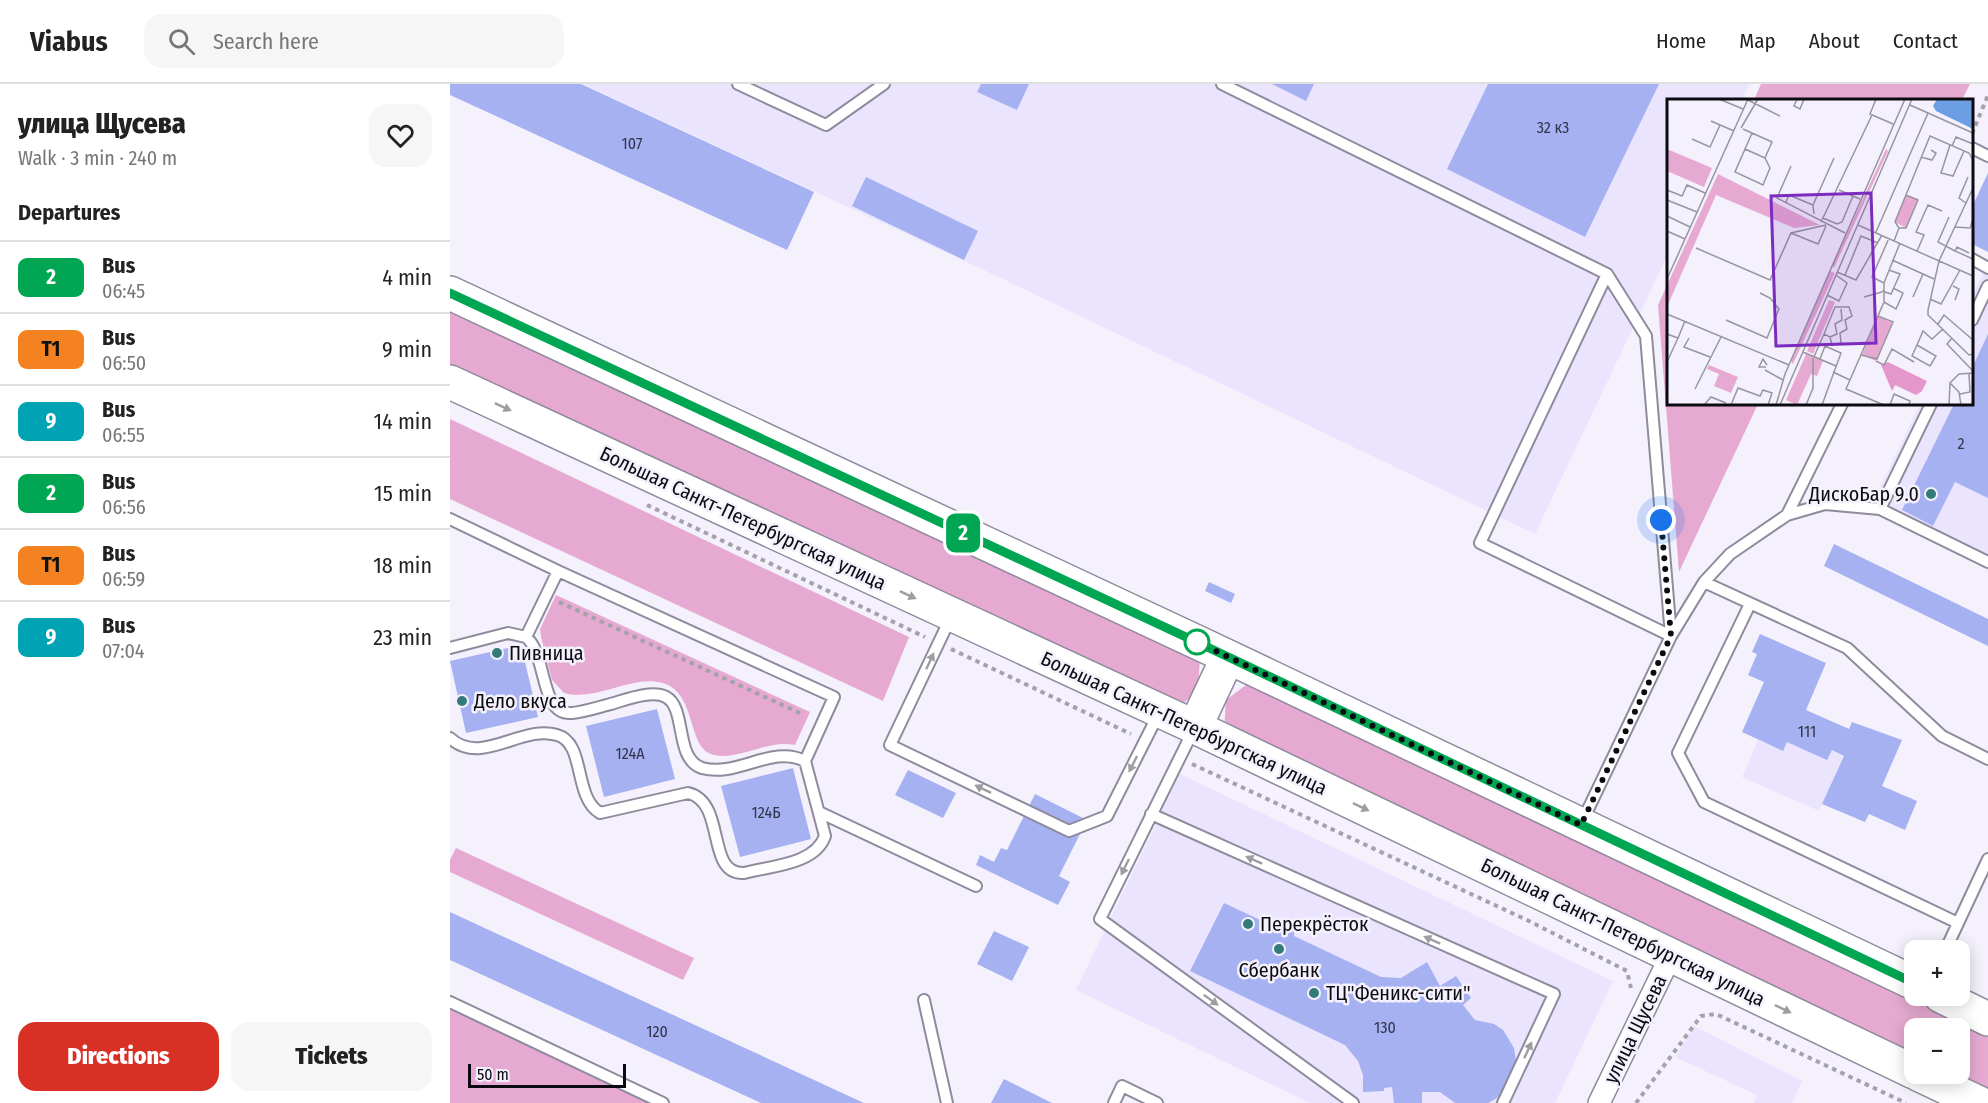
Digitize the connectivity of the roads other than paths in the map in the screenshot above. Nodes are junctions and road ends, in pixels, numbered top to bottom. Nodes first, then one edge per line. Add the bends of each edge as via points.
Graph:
1 (738, 84) edge
2 (884, 84) edge
3 (1222, 84) edge
4 (1973, 149) edge
5 (1988, 156) edge
6 (1973, 260) edge
7 (1988, 268) edge
8 (1607, 274) junction
9 (1988, 286) edge
10 (450, 293) edge
11 (1973, 316) edge
12 (450, 382) edge
13 (1842, 405) edge
14 (1931, 405) edge
15 (1880, 509) junction
16 (1787, 515) junction
17 (450, 519) edge
18 (1988, 562) edge
19 (558, 571) junction
20 (1704, 582) junction
21 (1750, 604) junction
22 (945, 629) junction
23 (1671, 636) junction
24 (526, 637) junction
25 (450, 648) edge
26 (1228, 657) junction
27 (1160, 712) junction
28 (1195, 727) junction
29 (450, 738) edge
30 (1988, 759) edge
31 (805, 761) junction
32 (819, 812) junction
33 (1150, 814) junction
34 (1581, 825) junction
35 (1988, 859) edge
36 (976, 886) dead end
37 (1958, 923) junction
38 (1950, 940) edge
39 (1671, 955) junction
40 (1904, 978) edge
41 (924, 1000) dead end
42 (450, 1002) edge
43 (1961, 1006) edge
44 (1988, 1019) edge
45 (1904, 1067) edge
46 (1939, 1084) edge
47 (663, 1103) edge
48 (947, 1103) edge
49 (1114, 1103) edge
50 (1157, 1103) edge
51 (1353, 1103) edge
52 (1503, 1103) edge
53 (1599, 1103) edge
54 (1979, 1103) edge

1 - 2 lane via 826,125
3 - 8 lane
4 - 5 lane
6 - 7 lane
8 - 23 lane via 1646,336
8 - 23 lane via 1480,543
9 - 11 lane
10 - 26 main road
12 -> 22 main road, Большая Санкт-Петербургская улица
13 - 16 lane
14 - 15 lane
15 - 16 lane via 1825,504
15 - 18 lane
16 - 20 lane via 1730,554
17 - 19 lane
19 - 24 lane
19 - 31 lane via 834,697
20 - 21 lane
20 - 23 lane
21 - 30 lane via 1847,648 1942,736
21 - 37 lane via 1678,753 1704,802
22 - 27 main road, Большая Санкт-Петербургская улица
27 -> 22 lane via 1107,816 1069,831 890,745
23 - 34 lane
24 - 25 lane via 508,633
24 - 31 lane via 537,649 549,699 564,713 660,695 674,707 687,751 699,767 721,770 786,755
26 - 28 main road
26 - 34 main road
27 - 28 main road, Большая Санкт-Петербургская улица
28 - 33 lane
28 -> 39 main road, Большая Санкт-Петербургская улица
29 - 32 lane via 471,750 543,734 561,736 572,747 588,802 600,813 688,793 697,795 707,806 723,862 735,873 807,857 817,851 825,836
31 - 32 lane
32 - 36 lane
33 -> 51 lane via 1100,919
52 -> 33 lane via 1554,994
34 - 40 main road
35 - 37 lane
37 - 38 lane
39 -> 45 main road, Большая Санкт-Петербургская улица
39 - 53 street, улица Щусева
41 - 48 lane
42 - 47 lane
43 - 44 main road
46 - 54 main road
49 - 50 lane via 1122,1086

